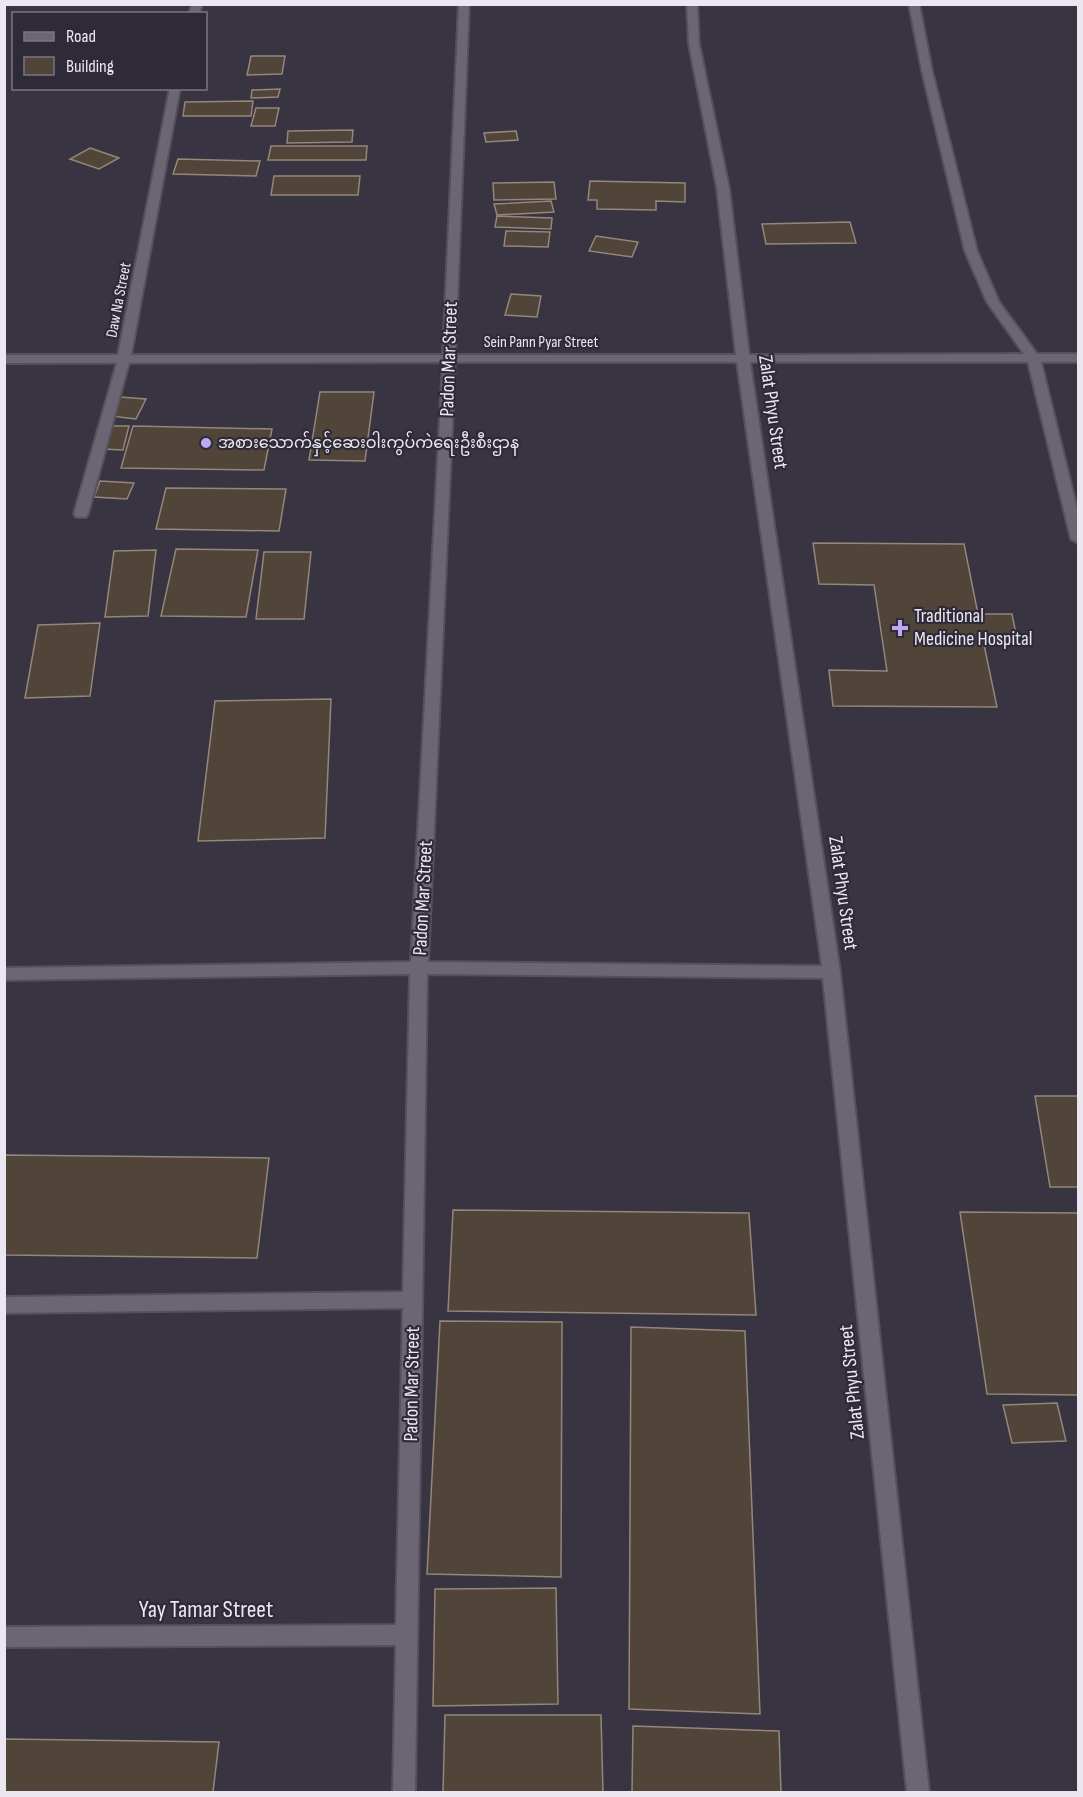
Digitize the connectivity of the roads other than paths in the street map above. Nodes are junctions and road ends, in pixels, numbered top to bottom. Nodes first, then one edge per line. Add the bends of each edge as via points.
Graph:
1 (464, 4) edge
2 (692, 4) edge
3 (914, 4) edge
4 (175, 90) edge
5 (124, 358) junction
6 (743, 358) junction
7 (1034, 358) junction
8 (1078, 358) edge
9 (449, 359) junction
10 (4, 360) edge
11 (81, 514) dead end
12 (1078, 532) edge
13 (419, 968) junction
14 (831, 972) junction
15 (4, 974) edge
16 (413, 1300) junction
17 (4, 1305) edge
18 (407, 1635) junction
19 (4, 1636) edge
20 (404, 1792) edge
21 (918, 1792) edge

1 - 9 street, Padon Mar Street
2 - 6 street, Zalat Phyu Street via 694,44 723,188
3 - 7 street via 971,251 993,302
4 - 5 street, Daw Na Street
5 - 9 street, Sein Pann Pyar Street
5 - 10 street, Sein Pann Pyar Street
5 - 11 street, Daw Na Street
6 - 7 street, Sein Pann Pyar Street
6 - 9 street, Sein Pann Pyar Street
6 - 14 street, Zalat Phyu Street
7 - 8 street, Sein Pann Pyar Street
7 - 12 street
9 - 13 street, Padon Mar Street
13 - 14 street
13 - 15 street
13 - 16 street, Padon Mar Street
14 - 21 street, Zalat Phyu Street
16 - 17 street
16 - 18 street, Padon Mar Street
18 - 19 street, Yay Tamar Street
18 - 20 street, Padon Mar Street

